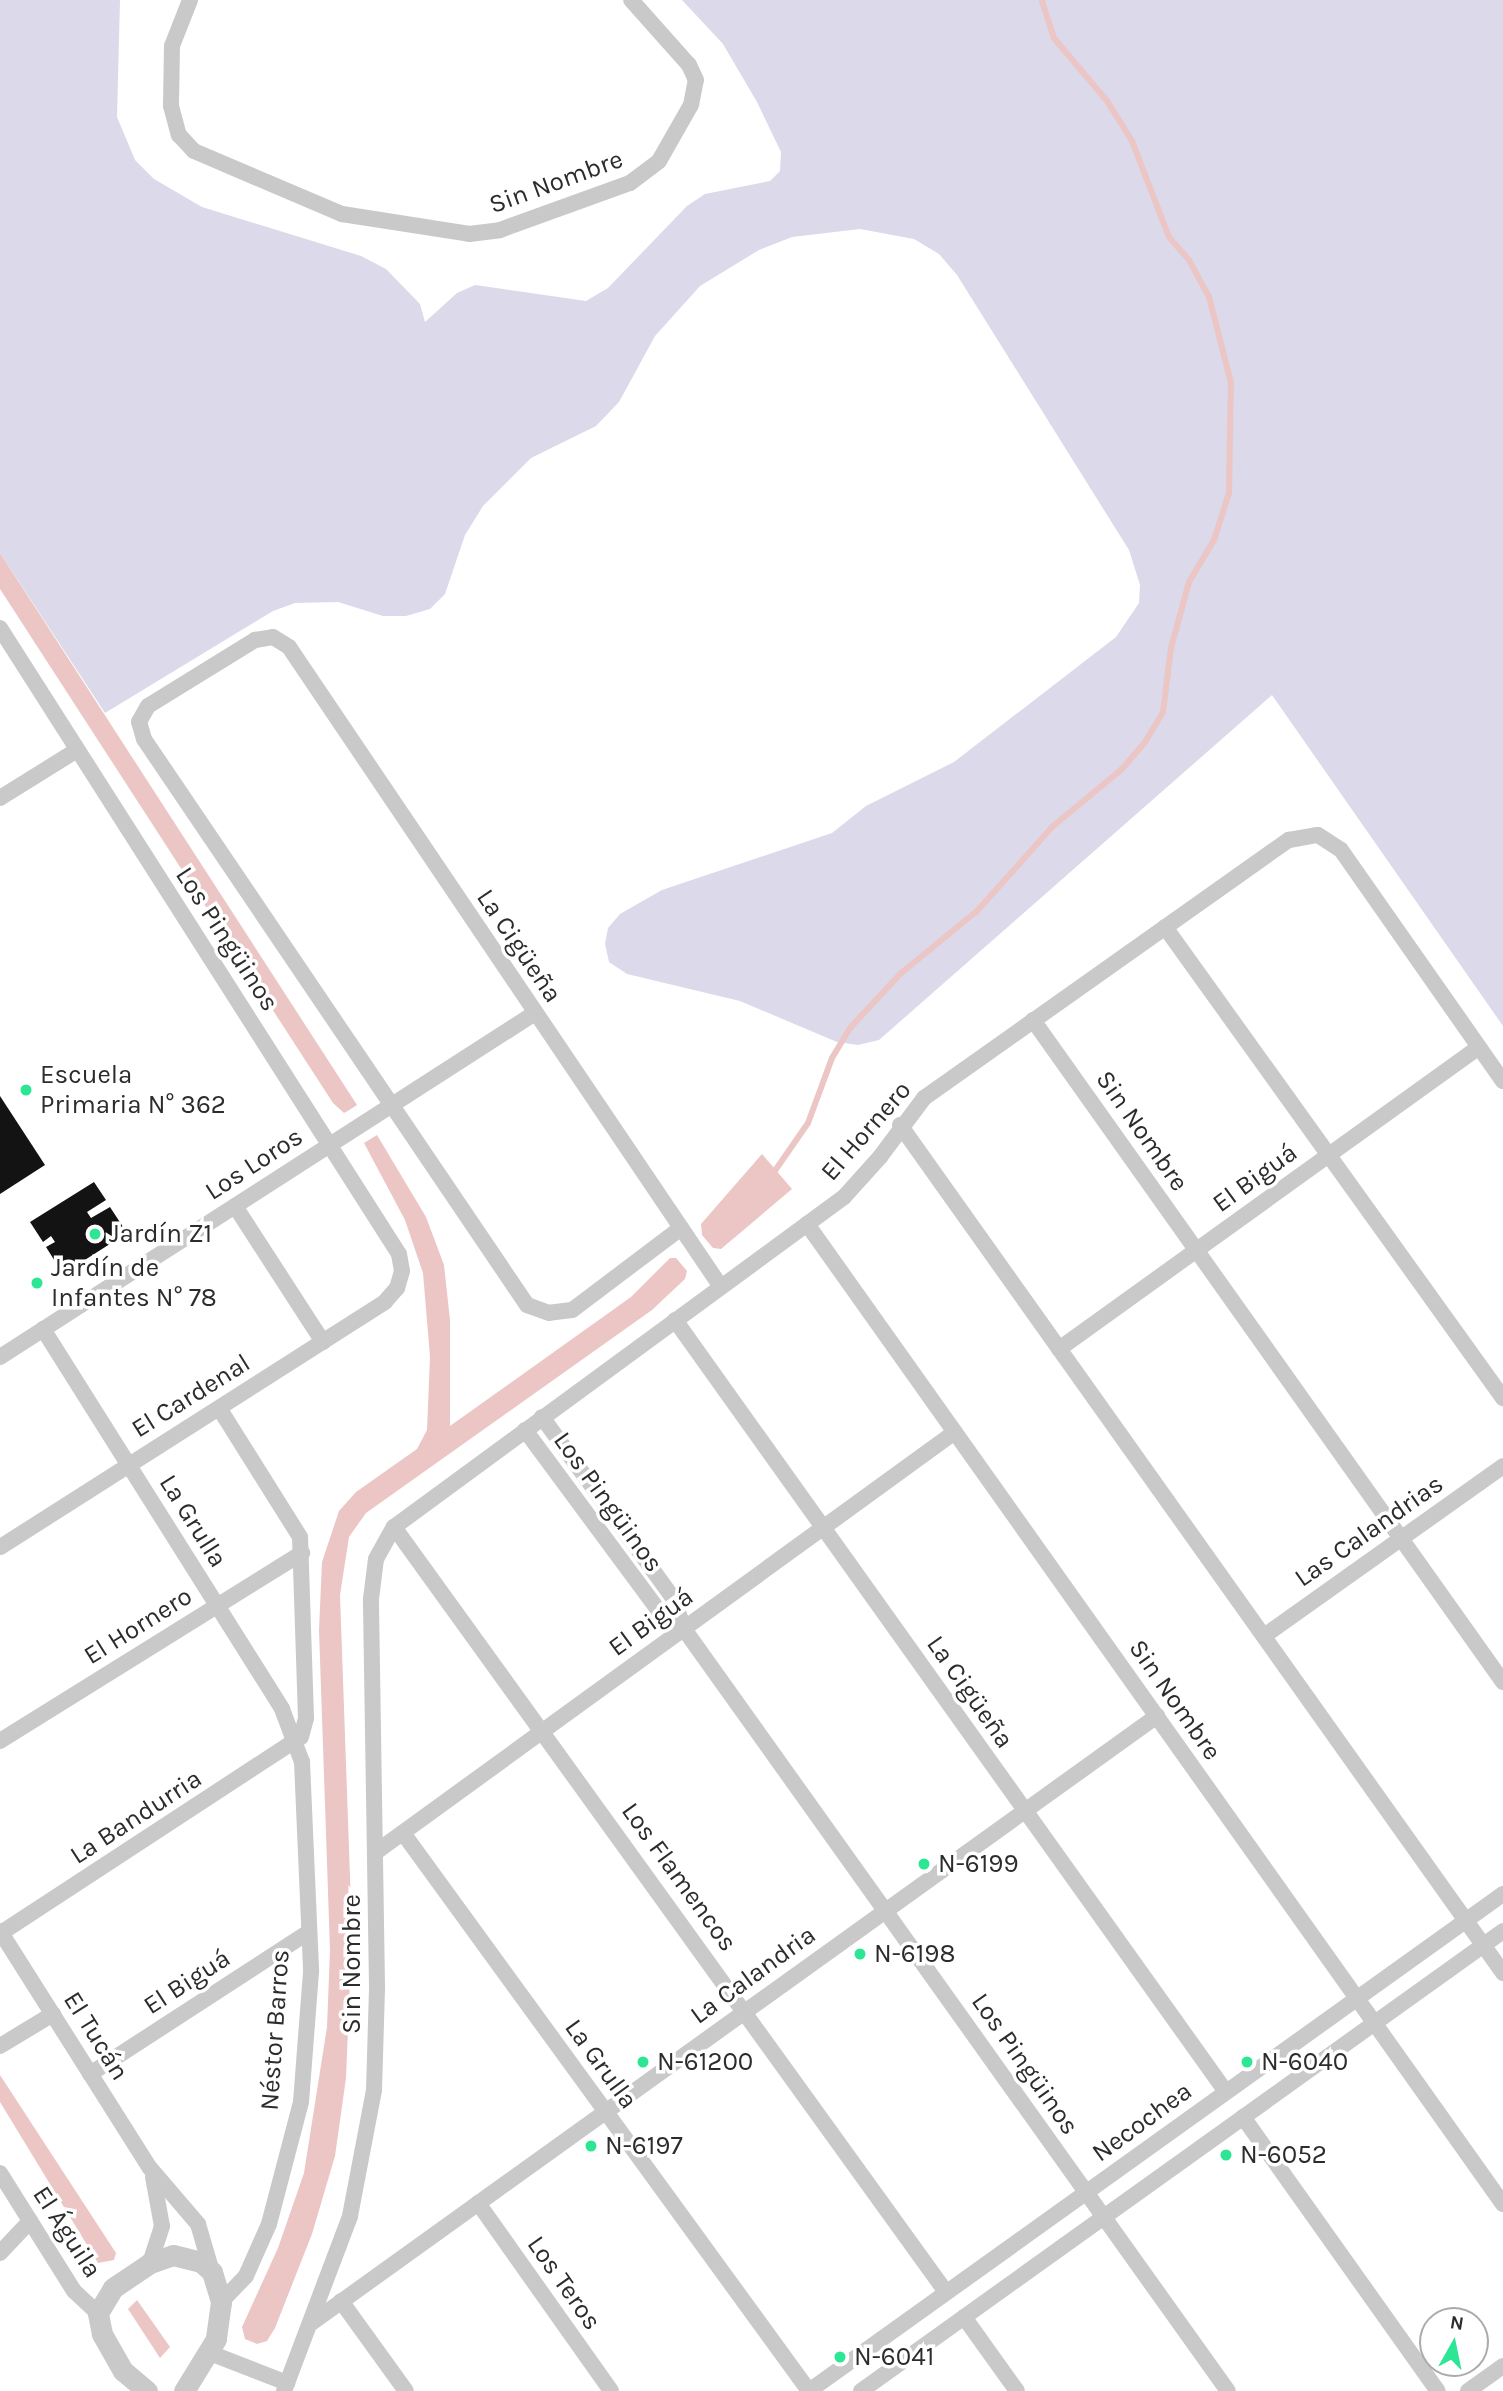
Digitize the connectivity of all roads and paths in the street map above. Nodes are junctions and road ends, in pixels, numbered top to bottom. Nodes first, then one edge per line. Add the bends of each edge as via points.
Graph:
1 (190, 0) edge
2 (631, 0) edge
3 (0, 628) edge
4 (139, 722) joint
5 (78, 750) junction
6 (0, 798) edge
7 (1165, 927) junction
8 (535, 1013) junction
9 (1033, 1020) junction
10 (1479, 1047) junction
11 (1503, 1081) edge
12 (391, 1105) junction
13 (900, 1125) junction
14 (329, 1145) junction
15 (1329, 1155) junction
16 (235, 1206) junction
17 (807, 1224) junction
18 (681, 1228) junction
19 (1196, 1250) junction
20 (401, 1279) joint
21 (721, 1287) junction
22 (675, 1320) junction
23 (43, 1329) junction
24 (323, 1342) junction
25 (1059, 1349) junction
26 (0, 1357) edge
27 (1503, 1398) edge
28 (219, 1408) junction
29 (542, 1417) junction
30 (525, 1430) junction
31 (955, 1432) junction
32 (129, 1465) junction
33 (1503, 1466) edge
34 (394, 1527) junction
35 (823, 1528) junction
36 (1401, 1538) junction
37 (0, 1547) edge
38 (302, 1553) junction
39 (217, 1606) junction
40 (684, 1629) junction
41 (1264, 1636) junction
42 (1503, 1682) edge
43 (1157, 1716) junction
44 (544, 1730) junction
45 (0, 1741) edge
46 (297, 1742) junction
47 (1025, 1811) junction
48 (403, 1833) junction
49 (376, 1852) junction
50 (1503, 1894) edge
51 (885, 1910) junction
52 (1466, 1920) junction
53 (1503, 1931) edge
54 (0, 1932) edge
55 (309, 1933) junction
56 (1483, 1945) junction
57 (1503, 1973) edge
58 (1357, 1998) junction
59 (745, 2011) junction
60 (53, 2014) junction
61 (1375, 2023) junction
62 (0, 2046) edge
63 (90, 2074) junction
64 (1226, 2092) junction
65 (605, 2111) junction
66 (1243, 2117) junction
67 (150, 2168) junction
68 (0, 2173) edge
69 (1086, 2192) junction
70 (478, 2203) junction
71 (1503, 2204) edge
72 (1104, 2217) junction
73 (30, 2221) junction
74 (0, 2253) edge
75 (150, 2263) junction
76 (212, 2272) junction
77 (946, 2292) junction
78 (341, 2301) junction
79 (221, 2302) junction
80 (98, 2313) junction
81 (964, 2317) junction
82 (310, 2324) junction
83 (210, 2353) junction
84 (1503, 2366) edge
85 (124, 2381) edge
86 (188, 2384) edge
87 (286, 2387) edge
88 (147, 2391) edge
89 (172, 2391) edge
90 (405, 2391) edge
91 (611, 2391) edge
92 (809, 2391) edge
93 (861, 2391) edge
94 (1017, 2391) edge
95 (1228, 2391) edge
96 (1438, 2391) edge
97 (1468, 2391) edge

1 - 2 street, Sin Nombre via 172,46 172,106 179,135 194,151 342,214 469,234 514,226 630,183 659,161 691,105 696,80 689,65
3 - 5 street, Los Pingüinos
4 - 8 street, La Cigüeña via 148,706 255,640 273,638 289,648
4 - 12 street, Los Pingüinos via 144,739
5 - 6 street
5 - 14 street, Los Pingüinos
7 - 9 street, El Hornero
7 - 10 street, El Hornero via 1289,841 1318,835 1341,850
7 - 15 street
8 - 12 street, Los Loros
8 - 18 street, La Cigüeña
9 - 13 street, El Hornero via 924,1098
9 - 19 street, Sin Nombre
10 - 11 street
10 - 15 street, El Biguá
12 - 14 street, Los Loros
12 - 18 street, Los Pingüinos via 520,1298 549,1313 582,1305
13 - 17 street, El Hornero via 863,1179
13 - 25 street
14 - 16 street, Los Loros
14 - 20 street, Los Pingüinos via 399,1254
15 - 19 street, El Biguá
15 - 27 street
16 - 23 street, Los Loros
16 - 24 street
17 - 21 street, El Hornero
17 - 31 street, Sin Nombre
18 - 21 street, La Cigüeña
19 - 25 street, El Biguá
19 - 36 street, Sin Nombre
20 - 24 street, El Cardenal via 385,1302
21 - 22 street, El Hornero
22 - 29 street, El Hornero
22 - 35 street, La Cigüeña
23 - 26 street, Los Loros
23 - 32 street, La Grulla
24 - 28 street, El Cardenal
25 - 41 street
28 - 32 street, El Cardenal
28 - 38 street via 294,1522
29 - 30 street, El Hornero
29 - 40 street, Los Pingüinos via 673,1598
30 - 34 street, El Hornero
30 - 40 street, Los Pingüinos via 658,1611
31 - 35 street, El Biguá
31 - 43 street, Sin Nombre
32 - 37 street, El Cardenal
32 - 39 street, La Grulla
33 - 36 street, Las Calandrias
34 - 44 street, Los Flamencos
34 - 49 street, Sin Nombre via 383,1542 372,1578
35 - 40 street, El Biguá
35 - 47 street, La Cigüeña
36 - 41 street, Las Calandrias
36 - 42 street, Sin Nombre
38 - 39 street, El Hornero
38 - 46 street via 306,1718
39 - 45 street, El Hornero
39 - 46 street, La Grulla via 282,1709
40 - 44 street, El Biguá
40 - 51 street, Los Pingüinos
41 - 52 street
43 - 47 street, La Calandria
43 - 58 street, Sin Nombre
44 - 48 street, El Biguá
44 - 59 street, Los Flamencos
46 - 54 street, La Bandurria
46 - 55 street, Néstor Barros via 304,1783
47 - 51 street, La Calandria
47 - 64 street, La Cigüeña
48 - 49 street, El Biguá
48 - 65 street, La Grulla
49 - 82 street, Sin Nombre via 377,2035 370,2116 350,2216
50 - 52 street, Necochea
51 - 59 street, La Calandria
51 - 69 street, Los Pingüinos
52 - 56 street
52 - 58 street, Necochea
53 - 56 street, Necochea
54 - 60 street, El Tucán
55 - 63 street, El Biguá
55 - 79 street, Néstor Barros via 310,2012 294,2141 254,2260 235,2290
56 - 57 street
56 - 61 street, Necochea
58 - 61 street, Sin Nombre
58 - 64 street, Necochea
59 - 65 street, La Calandria
59 - 77 street, Los Flamencos
60 - 62 street
60 - 63 street, El Tucán
61 - 66 street, Necochea
61 - 71 street, Sin Nombre
63 - 67 street, El Tucán
64 - 69 street, Necochea
65 - 70 street, La Calandria
65 - 92 street, La Grulla
66 - 72 street, Necochea
66 - 96 street
67 - 75 street, El Tucán via 163,2213
67 - 76 street, El Tucán via 198,2224
68 - 73 street, El Águila
69 - 72 street, Los Pingüinos
69 - 77 street, Necochea
70 - 78 street, La Calandria
70 - 91 street, Los Teros
72 - 81 street, Necochea
72 - 95 street, Los Pingüinos
73 - 74 street
73 - 80 street, El Águila via 78,2296
75 - 76 street via 173,2255 188,2257
75 - 80 street via 106,2295
76 - 79 street, Néstor Barros
77 - 92 street, Necochea
78 - 82 street, La Calandria
78 - 90 street
79 - 83 street, Néstor Barros
80 - 85 street via 102,2334
81 - 93 street, Necochea
81 - 94 street
82 - 87 street, Sin Nombre
83 - 86 street, Néstor Barros
83 - 87 street
84 - 97 street
85 - 88 street
86 - 89 street, Néstor Barros

